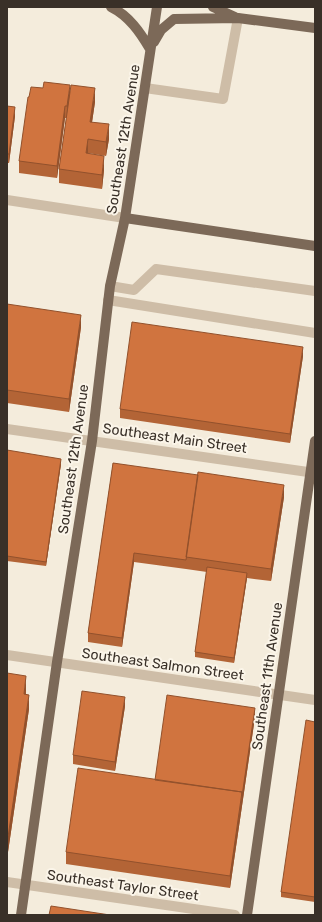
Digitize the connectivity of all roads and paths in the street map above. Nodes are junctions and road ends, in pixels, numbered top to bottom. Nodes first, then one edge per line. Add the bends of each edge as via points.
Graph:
1 (111, 7) edge
2 (157, 7) edge
3 (213, 7) edge
4 (238, 18) junction
5 (315, 28) edge
6 (150, 49) junction
7 (145, 88) junction
8 (7, 200) edge
9 (125, 218) junction
10 (315, 246) edge
11 (110, 286) junction
12 (315, 291) edge
13 (108, 300) junction
14 (315, 334) edge
15 (7, 429) edge
16 (92, 441) junction
17 (315, 441) edge
18 (313, 472) edge
19 (7, 655) edge
20 (56, 662) junction
21 (278, 694) junction
22 (315, 700) edge
23 (7, 882) edge
24 (26, 885) junction
25 (21, 915) edge
26 (235, 915) edge
27 (246, 915) edge

1 - 6 main road via 134,25
2 - 6 main road, Southeast 12th Avenue
3 - 4 main road
4 - 5 main road
4 - 6 main road via 174,19 161,30
4 - 7 street via 223,99
6 - 7 main road, Southeast 12th Avenue
7 - 9 main road, Southeast 12th Avenue
8 - 9 street
9 - 10 main road
9 - 11 main road, Southeast 12th Avenue
11 - 12 street via 134,290 156,270
11 - 13 main road, Southeast 12th Avenue
13 - 14 street
13 - 16 main road, Southeast 12th Avenue
15 - 16 street, Southeast Main Street
16 - 18 street, Southeast Main Street
16 - 20 main road, Southeast 12th Avenue
17 - 18 main road, Southeast 11th Avenue
18 - 21 main road, Southeast 11th Avenue
19 - 20 street, Southeast Salmon Street
20 - 21 street, Southeast Salmon Street
20 - 24 main road, Southeast 12th Avenue
21 - 22 street, Southeast Salmon Street
21 - 27 main road, Southeast 11th Avenue
23 - 24 street, Southeast Taylor Street
24 - 25 main road, Southeast 12th Avenue
24 - 26 street, Southeast Taylor Street

